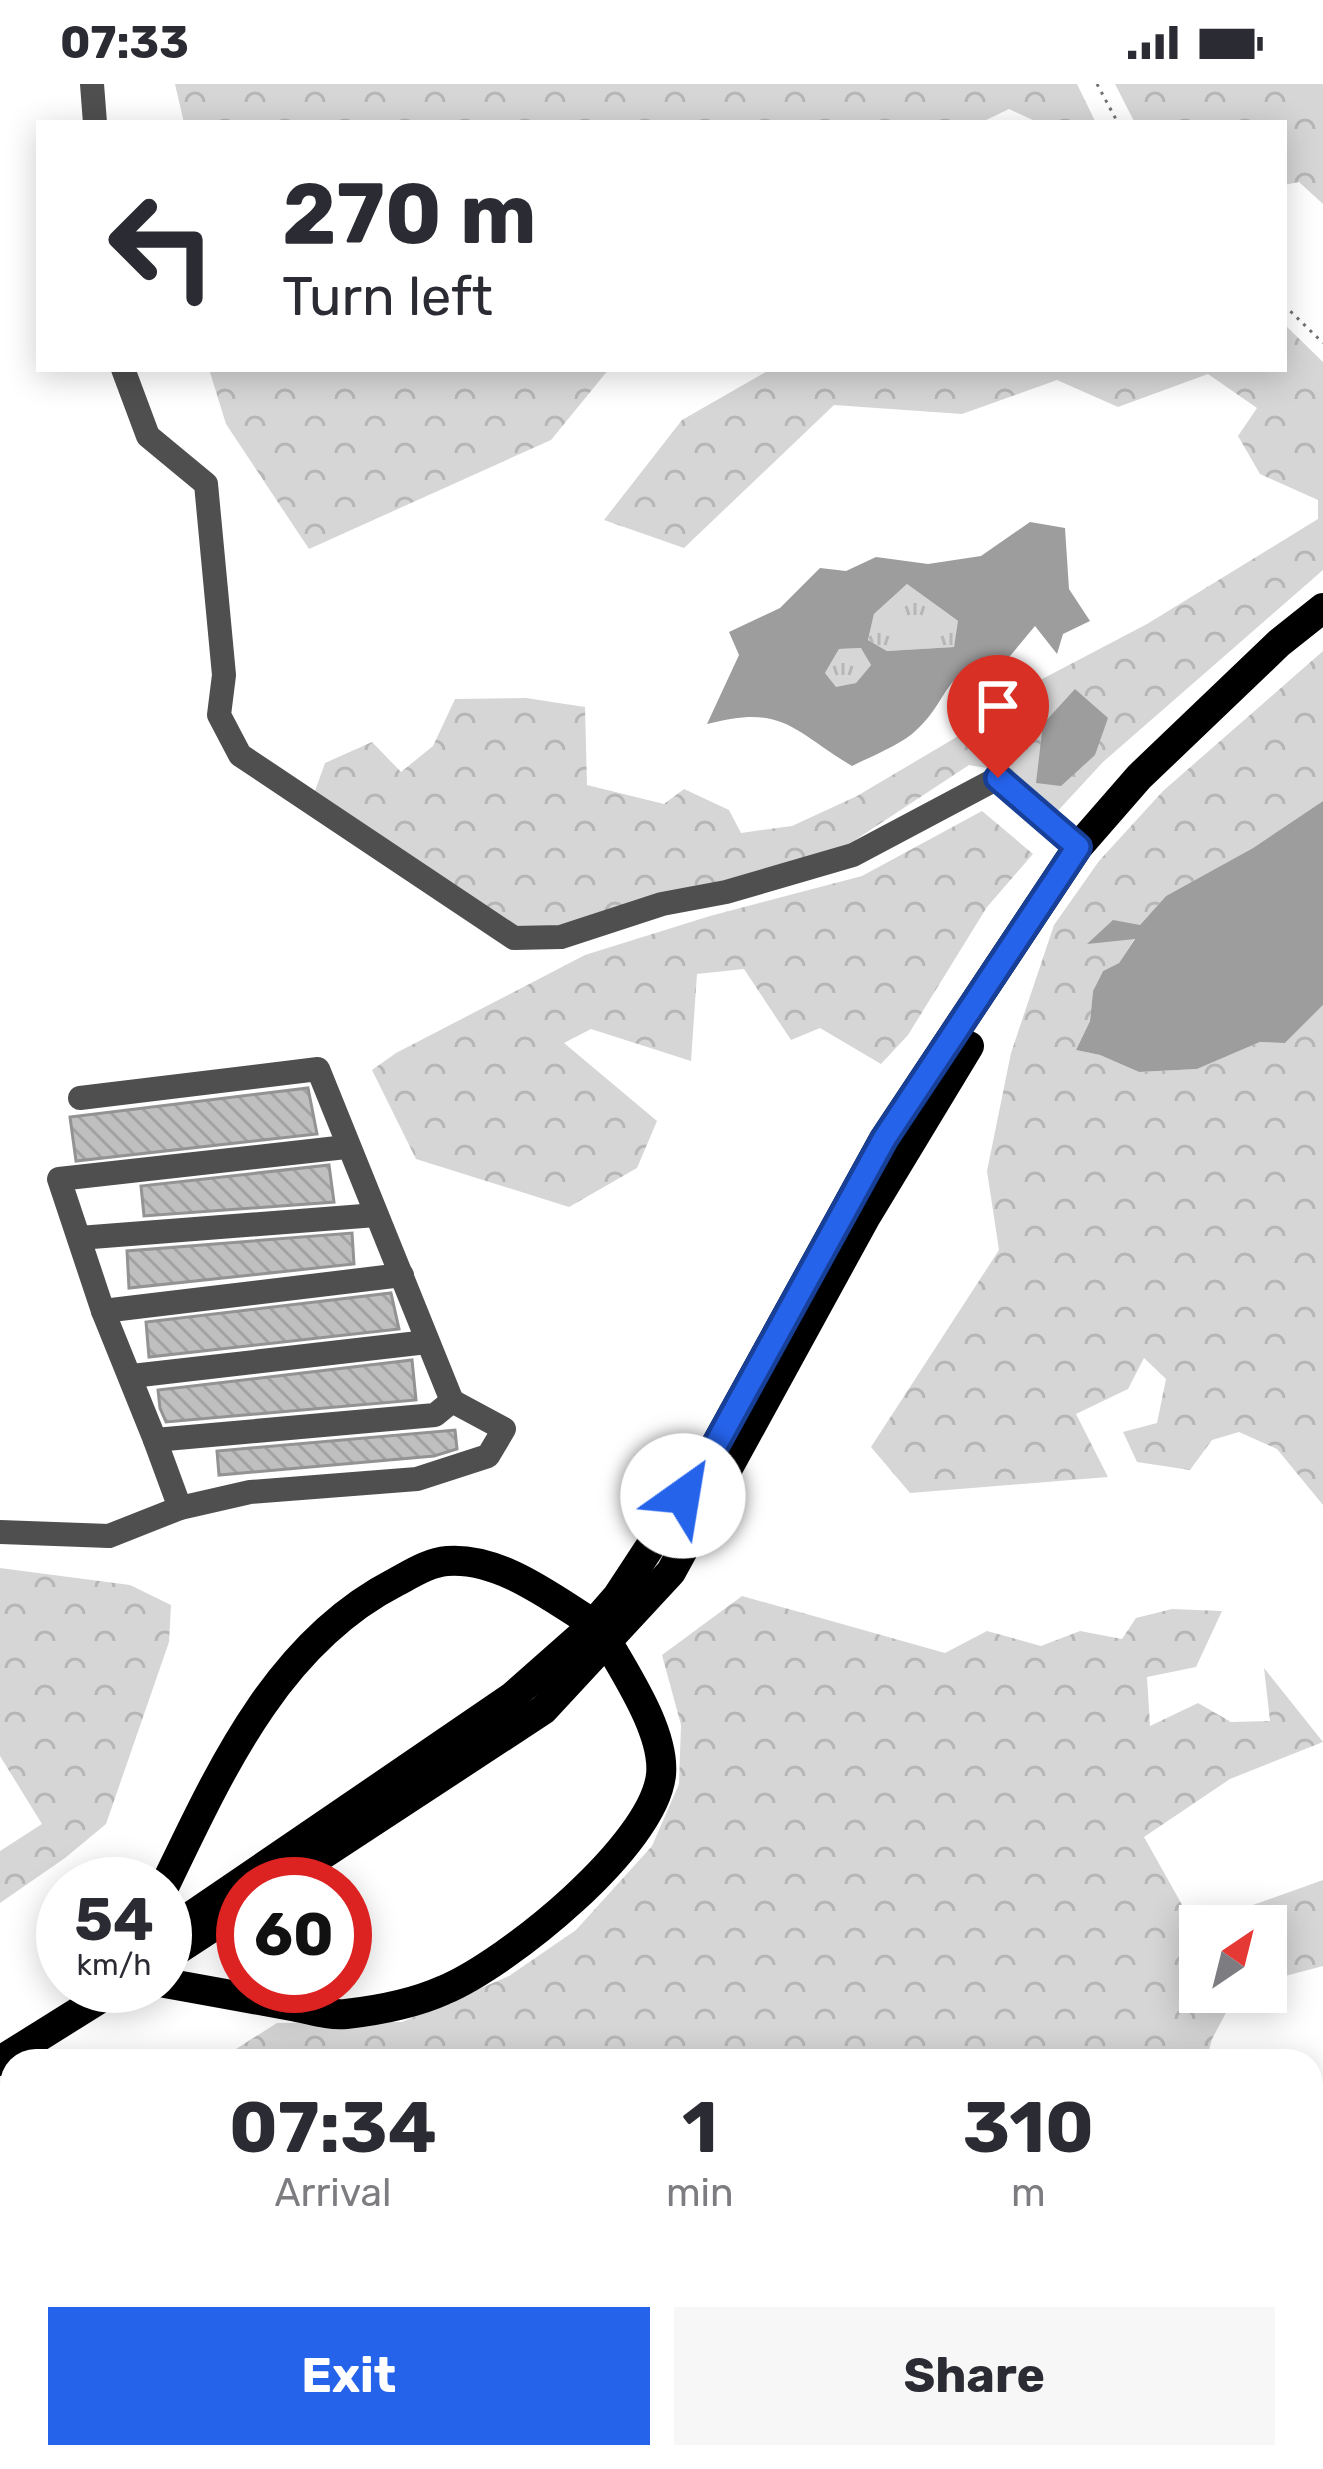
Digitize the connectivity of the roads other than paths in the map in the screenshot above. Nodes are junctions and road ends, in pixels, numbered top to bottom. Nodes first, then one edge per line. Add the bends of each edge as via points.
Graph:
1 (92, 84) edge
2 (95, 120) edge
3 (124, 372) edge
4 (1323, 608) edge
5 (1117, 802) junction
6 (1078, 847) junction
7 (80, 1098) dead end
8 (346, 1147) junction
9 (376, 1215) junction
10 (79, 1238) junction
11 (402, 1275) junction
12 (104, 1311) junction
13 (428, 1342) junction
14 (132, 1376) junction
15 (452, 1401) junction
16 (155, 1440) junction
17 (179, 1508) junction
18 (0, 1532) edge
19 (589, 1622) dead end
20 (610, 1648) dead end
21 (179, 1857) edge
22 (319, 1857) edge
23 (192, 1916) edge
24 (192, 1988) edge
25 (47, 2013) edge
26 (77, 2013) edge
27 (0, 2045) edge
28 (19, 2049) edge

1 - 2 lane
3 - 6 lane via 148,436 206,484 224,676 219,715 240,755 514,938 561,937 853,855 998,778
4 - 5 main road
5 - 6 main road
5 - 22 main road via 865,1218 671,1572 543,1710
6 - 23 main road via 884,1139 709,1457 617,1597 512,1697
7 - 8 lane via 317,1069
8 - 9 lane
8 - 10 lane via 58,1179
9 - 10 lane
9 - 11 lane
10 - 12 lane
11 - 12 lane
11 - 13 lane
12 - 14 lane
13 - 14 lane
13 - 15 lane
14 - 16 lane
15 - 16 lane via 435,1414
15 - 17 lane via 504,1429 488,1456 417,1479 250,1492
16 - 17 lane
17 - 18 lane via 109,1536
19 - 21 main road via 488,1565 445,1561 370,1595 300,1657 247,1725
20 - 24 main road via 639,1696 662,1773 639,1830 536,1932 449,1989 406,2005 339,2015
25 - 27 main road
26 - 28 main road

